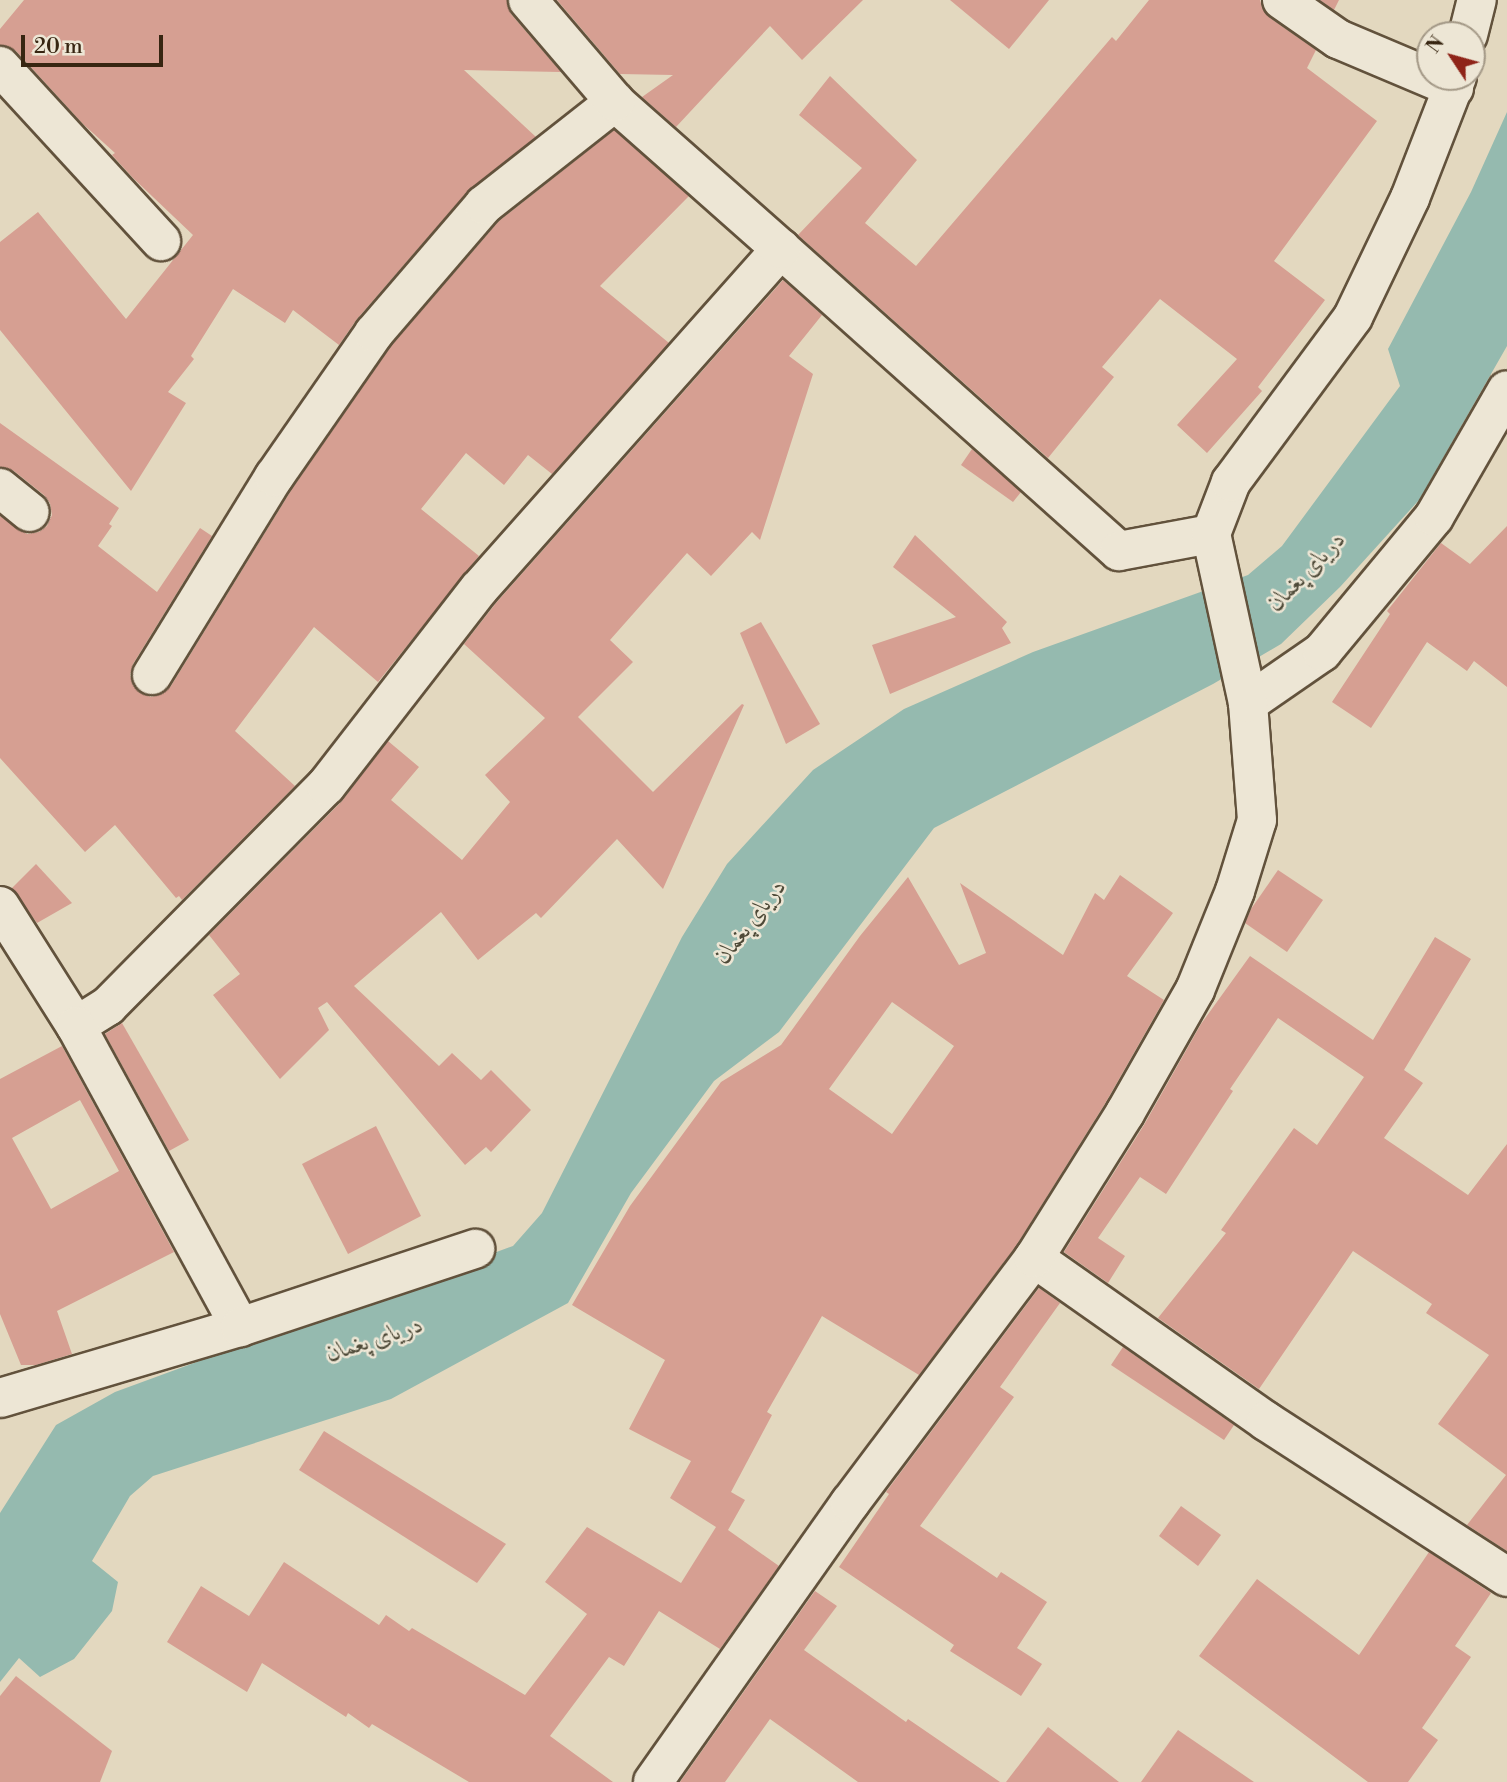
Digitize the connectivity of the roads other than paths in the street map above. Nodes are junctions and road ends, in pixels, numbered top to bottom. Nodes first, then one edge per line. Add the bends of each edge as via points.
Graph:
1 (528, 0) edge
2 (1282, 0) edge
3 (1477, 0) edge
4 (1472, 21) edge
5 (0, 65) edge
6 (1416, 68) edge
7 (1452, 91) edge
8 (615, 102) junction
9 (161, 241) dead end
10 (781, 249) junction
11 (1507, 390) edge
12 (0, 488) edge
13 (30, 512) dead end
14 (1211, 534) junction
15 (152, 675) dead end
16 (1246, 694) junction
17 (0, 906) edge
18 (76, 1026) junction
19 (475, 1248) dead end
20 (1034, 1258) junction
21 (240, 1327) junction
22 (0, 1398) edge
23 (1507, 1577) edge
24 (653, 1782) edge

1 - 8 street
2 - 6 street via 1338,40
3 - 4 street
5 - 9 street
7 - 14 street via 1410,198 1353,317 1231,482
8 - 10 street
8 - 15 street via 484,205 374,333 274,477
10 - 14 street via 1119,551
10 - 18 street via 479,589 326,786 108,1006
11 - 16 street via 1434,517 1322,652
12 - 13 street
14 - 16 street
16 - 20 street via 1257,820 1236,891 1195,990
17 - 18 street
18 - 21 street
19 - 21 street
20 - 23 street via 1266,1421
20 - 24 street via 850,1503
21 - 22 street

